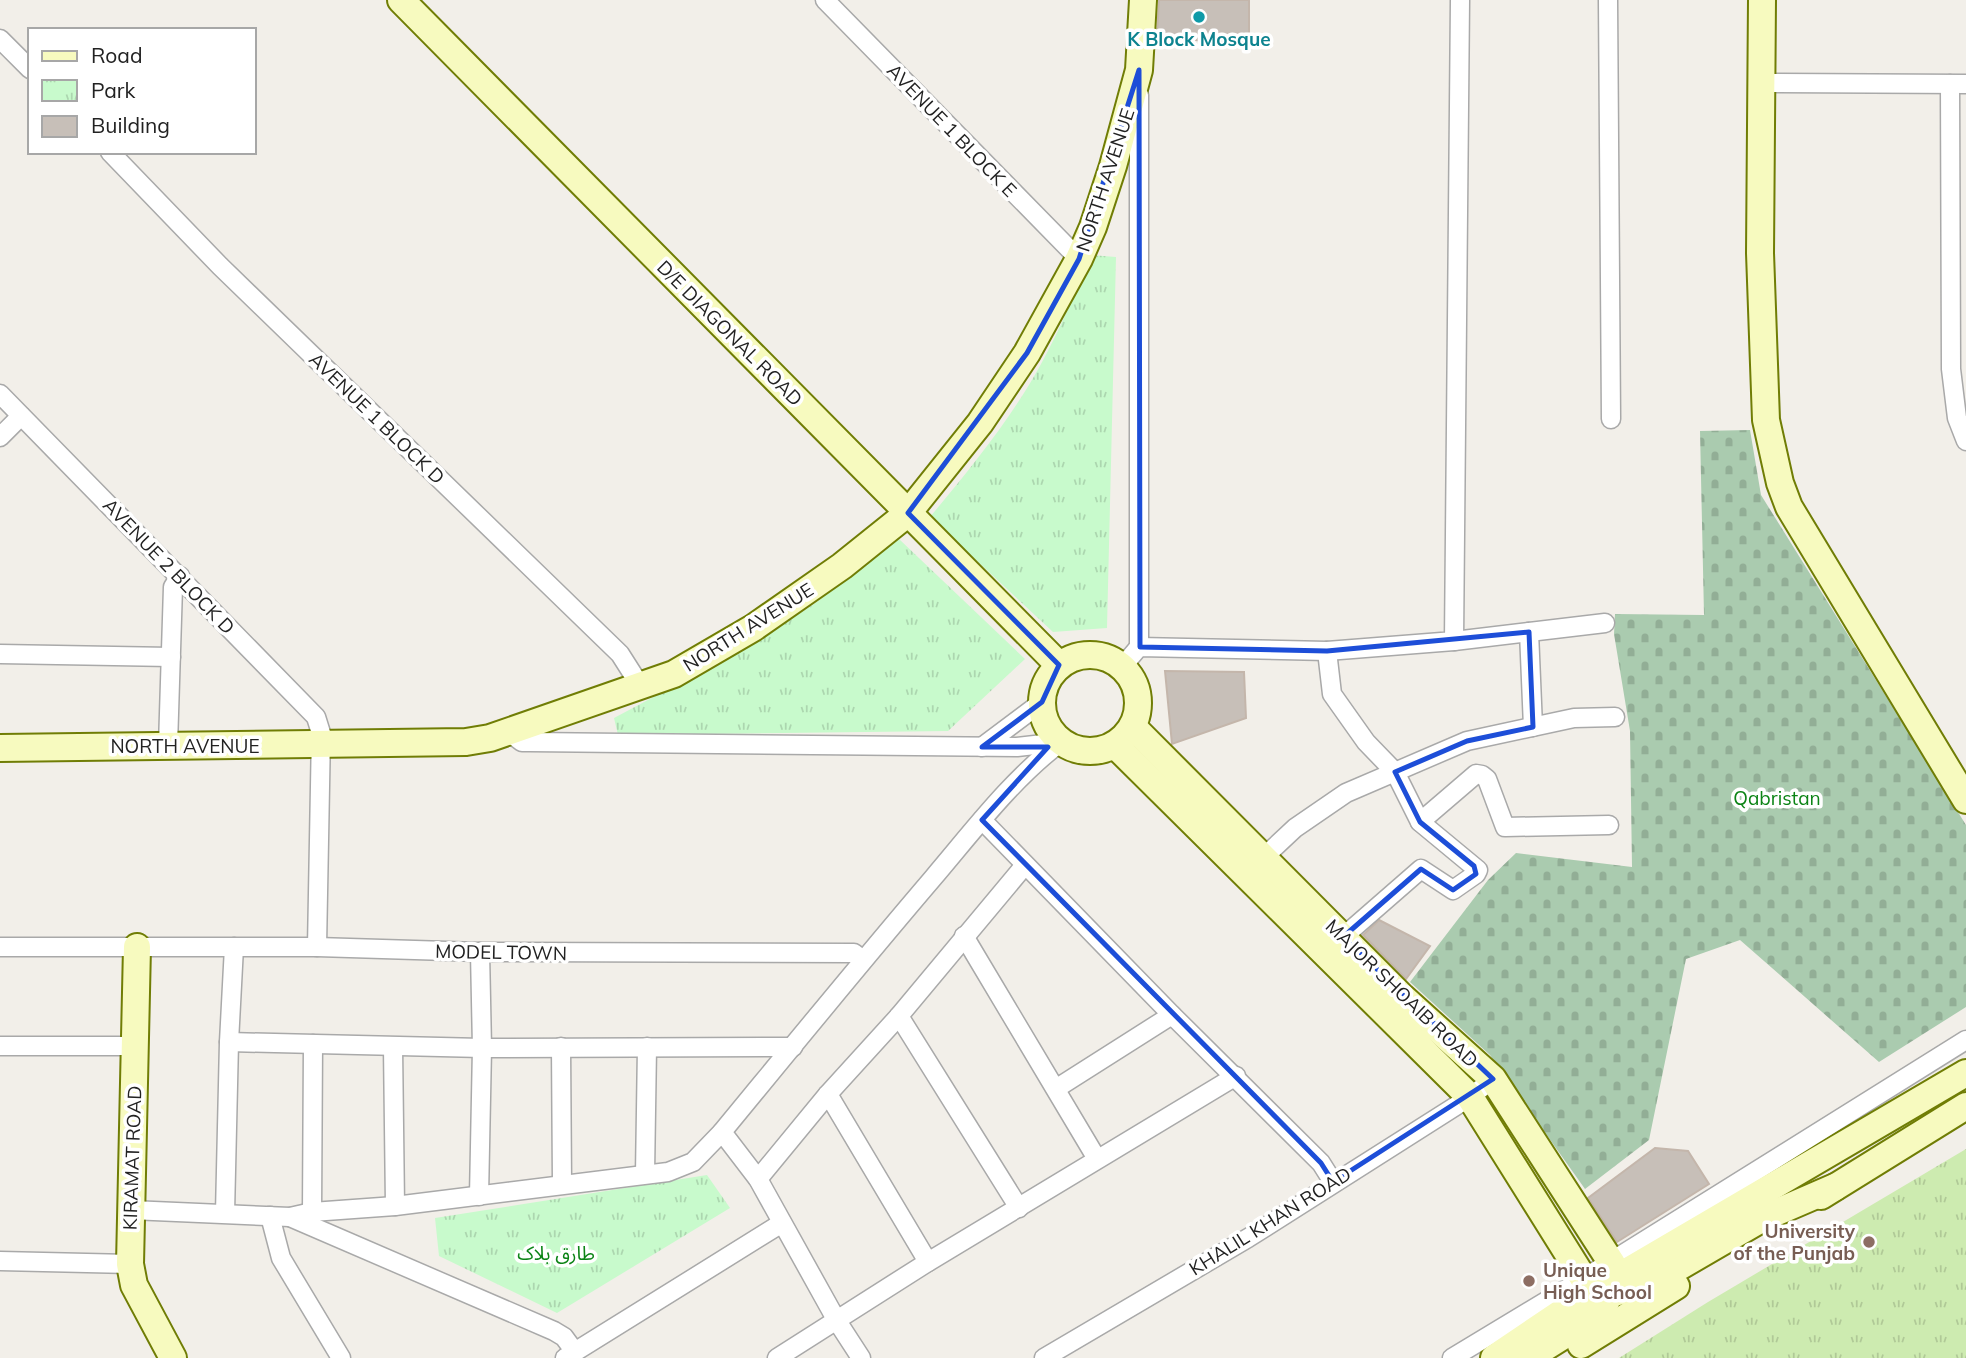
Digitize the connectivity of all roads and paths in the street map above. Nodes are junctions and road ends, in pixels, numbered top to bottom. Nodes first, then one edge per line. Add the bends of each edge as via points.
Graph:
1 (401, 0) edge
2 (825, 0) edge
3 (1143, 0) edge
4 (1460, 0) edge
5 (1608, 0) edge
6 (1762, 0) edge
7 (0, 39) edge
8 (28, 67) edge
9 (1139, 70) junction
10 (1762, 83) junction
11 (1958, 84) edge
12 (112, 154) edge
13 (1958, 200) edge
14 (1079, 259) junction
15 (1958, 323) edge
16 (0, 394) edge
17 (21, 416) junction
18 (1611, 419) dead end
19 (0, 437) edge
20 (1966, 441) edge
21 (908, 513) junction
22 (180, 576) junction
23 (1605, 623) dead end
24 (1528, 632) junction
25 (1454, 641) junction
26 (1327, 651) junction
27 (0, 654) edge
28 (171, 657) junction
29 (1131, 657) junction
30 (1059, 665) junction
31 (641, 687) junction
32 (1042, 702) junction
33 (1615, 717) dead end
34 (1532, 727) junction
35 (510, 733) junction
36 (1124, 736) junction
37 (1061, 742) junction
38 (168, 745) junction
39 (320, 745) junction
40 (982, 747) junction
41 (0, 748) edge
42 (1395, 772) junction
43 (1965, 795) edge
44 (982, 820) junction
45 (1420, 822) junction
46 (1609, 825) dead end
47 (1264, 858) junction
48 (1025, 865) junction
49 (964, 936) junction
50 (1343, 937) junction
51 (0, 947) edge
52 (136, 947) junction
53 (234, 947) junction
54 (317, 947) junction
55 (480, 952) junction
56 (863, 960) junction
57 (1172, 1015) junction
58 (899, 1016) junction
59 (1966, 1040) edge
60 (229, 1042) junction
61 (313, 1044) junction
62 (0, 1046) edge
63 (135, 1046) junction
64 (561, 1046) junction
65 (647, 1046) junction
66 (393, 1047) junction
67 (793, 1047) junction
68 (482, 1048) junction
69 (1966, 1073) edge
70 (1236, 1076) junction
71 (1493, 1079) junction
72 (1056, 1088) junction
73 (828, 1094) junction
74 (1470, 1097) junction
75 (1966, 1107) edge
76 (722, 1132) junction
77 (1097, 1159) junction
78 (645, 1174) junction
79 (758, 1180) junction
80 (1333, 1182) junction
81 (562, 1184) junction
82 (1835, 1187) junction
83 (478, 1196) junction
84 (395, 1206) junction
85 (1018, 1208) junction
86 (131, 1210) junction
87 (312, 1212) junction
88 (225, 1213) junction
89 (270, 1216) junction
90 (290, 1217) junction
91 (782, 1223) junction
92 (0, 1261) edge
93 (928, 1262) junction
94 (130, 1264) junction
95 (1603, 1280) junction
96 (837, 1321) junction
97 (570, 1355) edge
98 (173, 1358) edge
99 (341, 1358) edge
100 (777, 1358) edge
101 (861, 1358) edge
102 (1044, 1358) edge
103 (1452, 1358) edge
104 (1494, 1358) edge
105 (1528, 1358) edge
106 (1559, 1358) edge

1 - 21 street, D/E DIAGONAL ROAD
2 - 14 street, AVENUE 1 BLOCK E
3 - 9 street, NORTH AVENUE
4 - 25 street
5 - 18 street
6 - 10 street
7 - 8 street
9 - 14 street, NORTH AVENUE via 1113,166
9 - 29 street
10 - 11 street
10 - 43 street via 1760,253 1766,420 1780,483 1788,507
11 - 13 street
12 - 31 street, AVENUE 1 BLOCK D via 620,654
13 - 15 street
14 - 21 street, NORTH AVENUE via 994,403
15 - 20 street via 1951,369 1957,418
16 - 17 street, AVENUE 2 BLOCK D
17 - 19 street
17 - 22 street, AVENUE 2 BLOCK D
21 - 30 street, D/E DIAGONAL ROAD
21 - 31 street, NORTH AVENUE via 753,628 674,674
22 - 28 street via 173,587
22 - 39 street, AVENUE 2 BLOCK D via 316,717
23 - 24 street
24 - 25 street
24 - 34 street
25 - 26 street
26 - 29 street
26 - 42 street via 1332,694
27 - 28 street
28 - 38 street
29 - 30 street via 1084,655
29 - 36 street via 1138,715
30 - 32 street via 1044,688
31 - 35 street, NORTH AVENUE
32 - 37 street via 1050,731
32 - 40 street
33 - 34 street via 1574,718
34 - 42 street via 1467,741
35 - 39 street, NORTH AVENUE via 466,742
35 - 40 street via 522,742
36 - 37 street via 1102,750 1088,752
36 - 47 street, MAJOR SHOAIB ROAD
36 - 74 street, MAJOR SHOAIB ROAD
37 - 40 street
37 - 44 street via 1035,761
38 - 39 street, NORTH AVENUE
38 - 41 street, NORTH AVENUE
39 - 54 street, AVENUE 2 BLOCK D
42 - 45 street
42 - 47 street via 1346,793 1295,828
44 - 48 street
44 - 56 street
45 - 46 street via 1476,775 1482,775 1505,827
45 - 50 street via 1474,866 1476,874 1453,890 1421,869
47 - 50 street, MAJOR SHOAIB ROAD
48 - 49 street
48 - 57 street
49 - 58 street
49 - 72 street
50 - 71 street, MAJOR SHOAIB ROAD
51 - 52 street, MODEL TOWN
52 - 53 street, MODEL TOWN
52 - 63 street, KIRAMAT ROAD
53 - 54 street, MODEL TOWN
53 - 60 street
54 - 55 street, MODEL TOWN
55 - 56 street, MODEL TOWN via 854,953
55 - 68 street
56 - 67 street
57 - 70 street
57 - 72 street
58 - 73 street
58 - 85 street
59 - 95 street
60 - 61 street
60 - 88 street
61 - 66 street
61 - 87 street
62 - 63 street
63 - 86 street, KIRAMAT ROAD
64 - 65 street
64 - 68 street
64 - 81 street
65 - 67 street
65 - 78 street
66 - 68 street
66 - 84 street
67 - 76 street
68 - 83 street
69 - 95 street
70 - 77 street
70 - 80 street via 1321,1163
71 - 74 street, KHALIL KHAN ROAD
71 - 95 street, MAJOR SHOAIB ROAD
72 - 77 street
73 - 79 street
73 - 93 street
74 - 80 street, KHALIL KHAN ROAD
74 - 95 street, MAJOR SHOAIB ROAD
75 - 82 street
76 - 78 street via 682,1168
76 - 79 street
77 - 85 street
78 - 81 street
79 - 91 street
80 - 102 street, KHALIL KHAN ROAD via 1248,1238
81 - 83 street
82 - 95 street via 1763,1218 1653,1282 1630,1290
82 - 106 street
83 - 84 street
84 - 87 street
85 - 93 street
86 - 88 street
86 - 94 street, KIRAMAT ROAD
87 - 90 street
88 - 89 street
89 - 90 street
89 - 99 street via 281,1258
90 - 97 street via 554,1331 564,1337
91 - 96 street
91 - 97 street
92 - 94 street
93 - 96 street
94 - 98 street, KIRAMAT ROAD via 134,1285
95 - 103 street
95 - 104 street
95 - 105 street via 1603,1307 1589,1321
96 - 100 street
96 - 101 street

